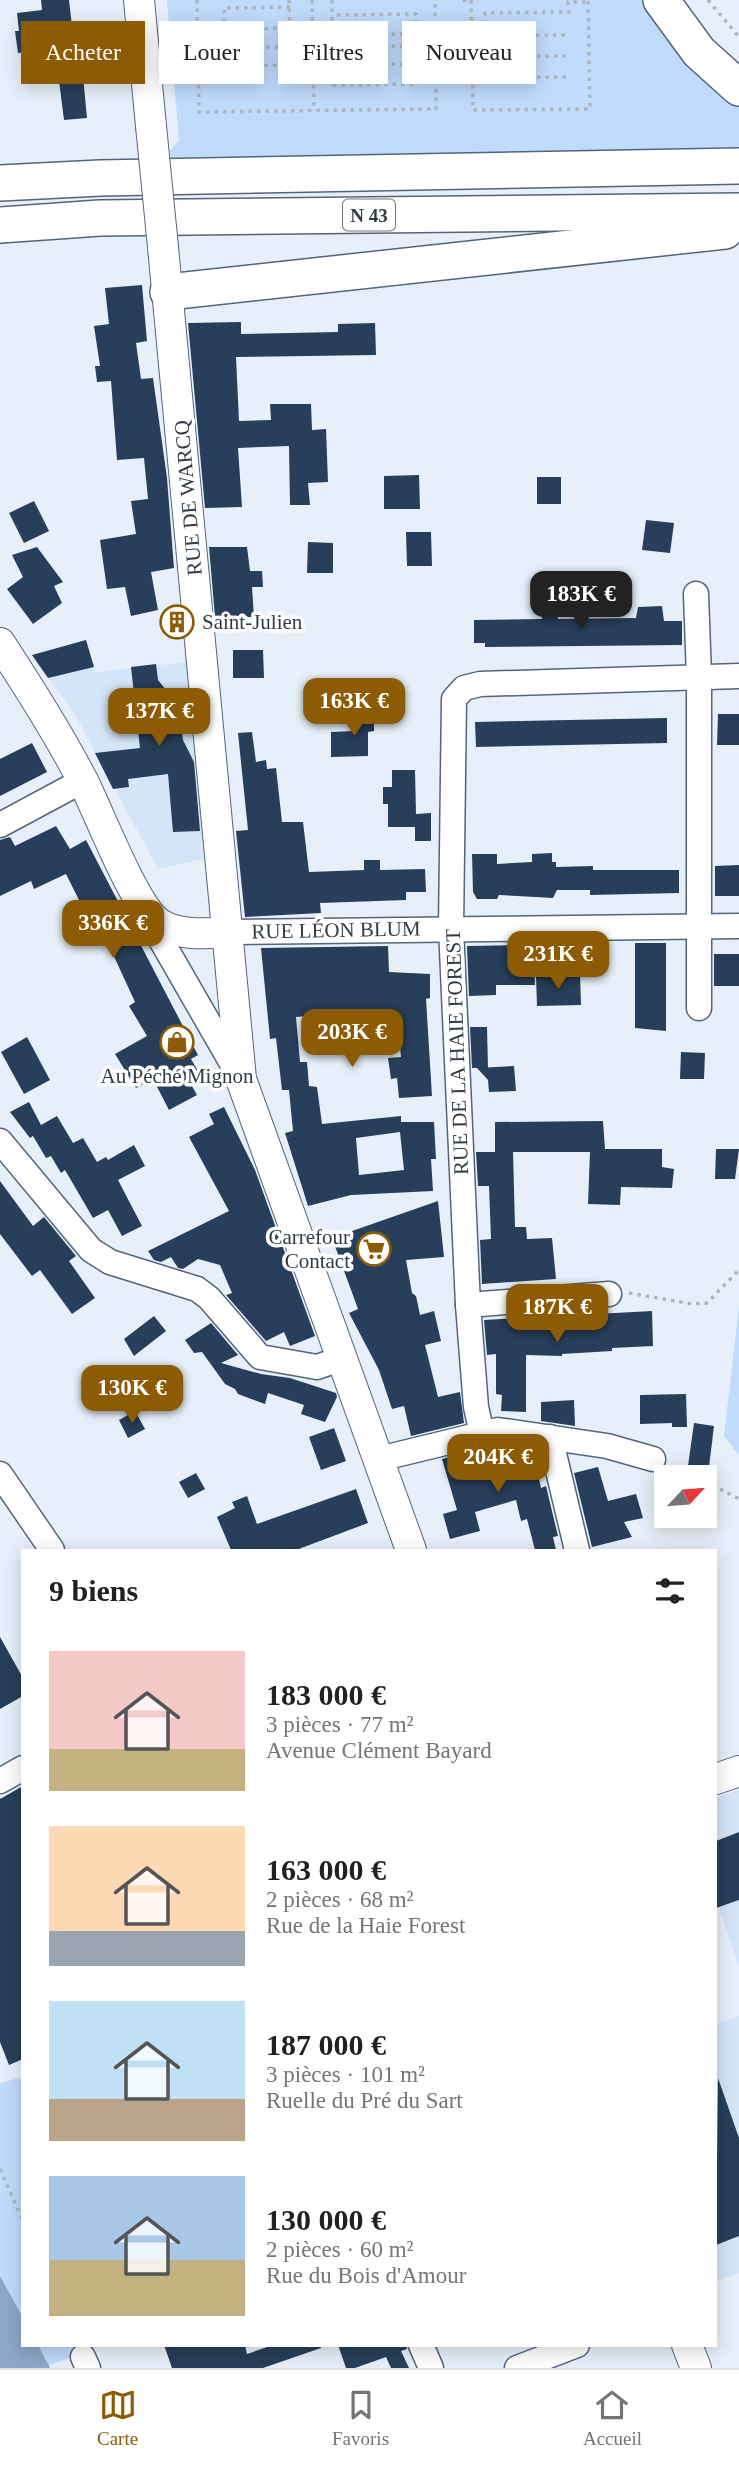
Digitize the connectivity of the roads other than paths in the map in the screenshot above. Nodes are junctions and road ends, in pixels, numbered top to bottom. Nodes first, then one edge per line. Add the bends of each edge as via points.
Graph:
1 (139, 0) edge
2 (661, 0) edge
3 (739, 88) edge
4 (739, 166) edge
5 (0, 183) edge
6 (739, 211) edge
7 (0, 225) edge
8 (739, 229) edge
9 (168, 292) junction
10 (696, 594) dead end
11 (0, 643) edge
12 (739, 676) edge
13 (699, 677) junction
14 (82, 781) junction
15 (0, 825) edge
16 (155, 920) junction
17 (739, 926) edge
18 (701, 927) junction
19 (451, 928) junction
20 (228, 932) junction
21 (699, 1008) dead end
22 (241, 1080) junction
23 (0, 1141) edge
24 (609, 1294) road end
25 (468, 1305) junction
26 (342, 1358) junction
27 (482, 1434) junction
28 (550, 1437) junction
29 (653, 1459) dead end
30 (379, 1460) junction
31 (0, 1474) edge
32 (51, 1549) edge
33 (411, 1549) edge
34 (578, 1549) edge
35 (21, 1769) edge
36 (739, 1771) edge
37 (717, 1779) edge
38 (0, 1781) edge
39 (422, 2347) edge
40 (572, 2347) edge
41 (431, 2368) edge
42 (517, 2368) edge

1 - 9 main road, RUE DE WARCQ, bridge
2 - 3 highway via 699,52
4 - 5 highway, N 43
6 - 7 highway, N 43 via 100,218
8 - 9 highway
9 - 20 main road, RUE DE WARCQ
10 - 13 street
11 - 14 main road
12 - 13 street
13 - 18 street
13 - 19 street, RUE DE LA HAIE FOREST via 464,688 454,699
14 - 15 street
14 - 16 main road
16 - 20 main road via 177,930
16 - 22 street via 157,933
17 - 18 street, RUE LÉON BLUM
18 - 19 street, RUE LÉON BLUM
18 - 21 street
19 - 20 street, RUE LÉON BLUM
19 - 25 street, RUE DE LA HAIE FOREST
20 - 22 main road, RUE DE WARCQ
22 - 26 main road, RUE DE WARCQ
23 - 26 street via 91,1250 110,1262 197,1289 260,1357 317,1367
24 - 25 street
25 - 27 street, RUE DE LA HAIE FOREST
26 - 30 main road, RUE DE WARCQ
27 - 28 street via 498,1430
27 - 30 street
28 - 29 street
28 - 34 street
30 - 33 main road, RUE DE WARCQ
31 - 32 street
35 - 38 street
36 - 37 main road
39 - 41 street
40 - 42 street

